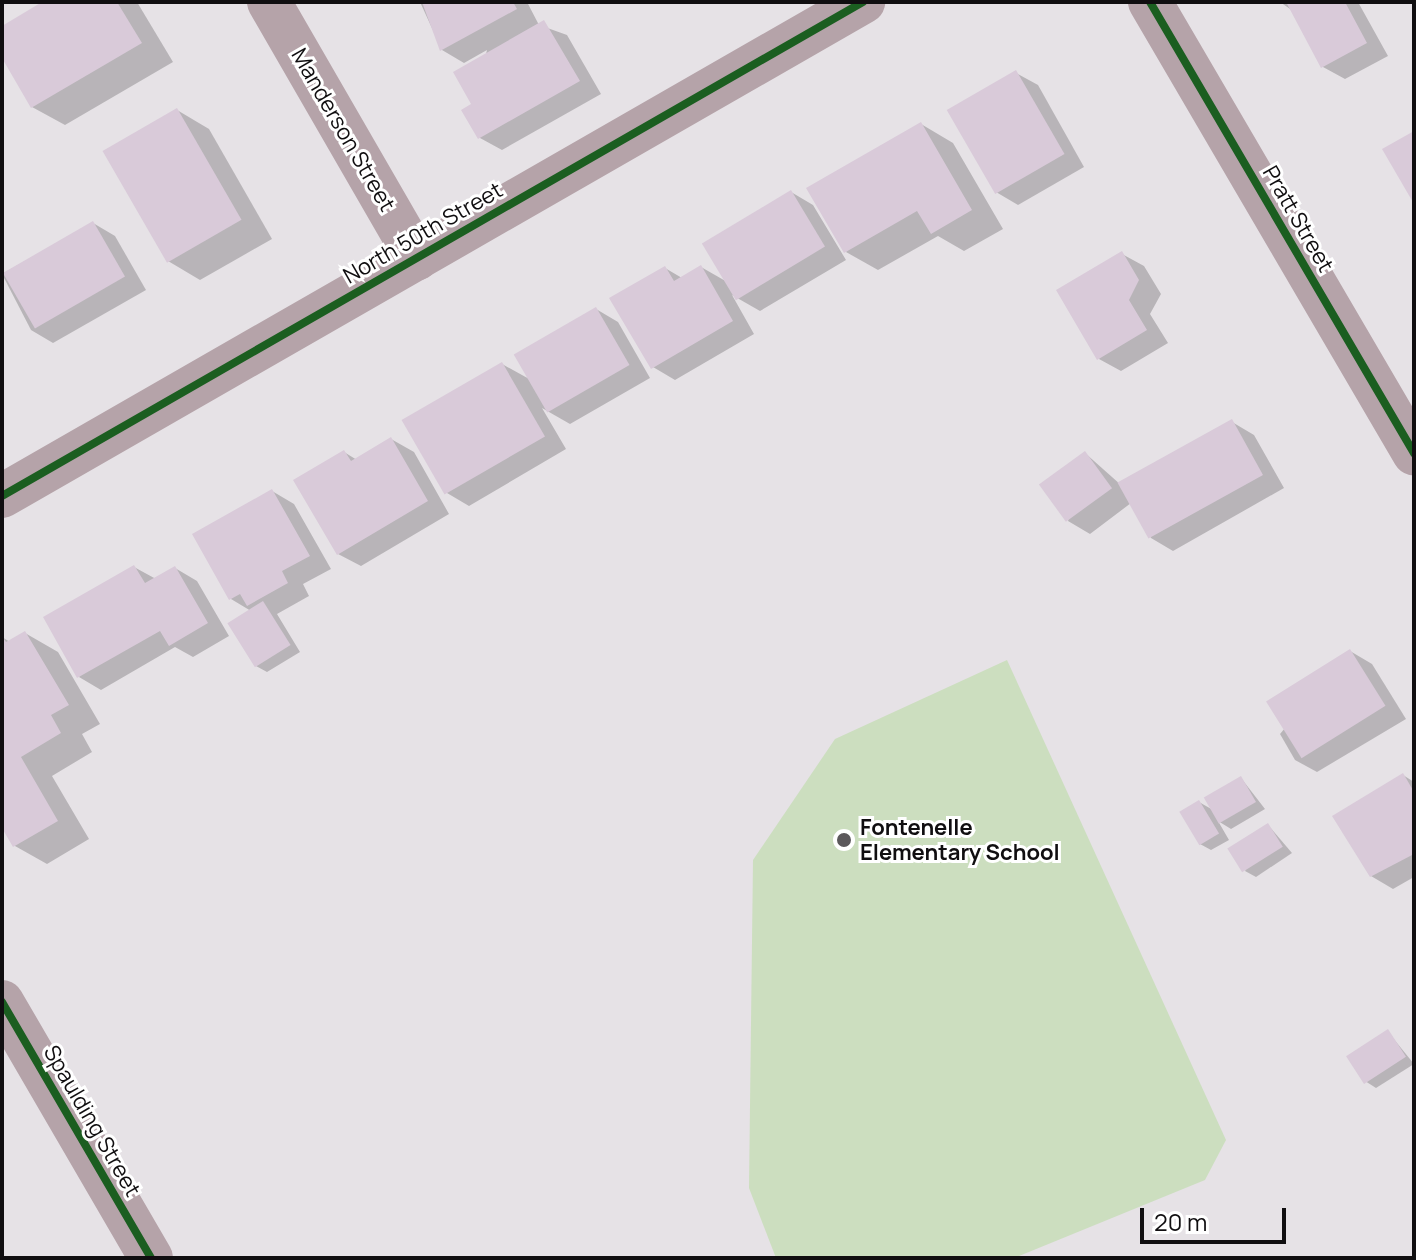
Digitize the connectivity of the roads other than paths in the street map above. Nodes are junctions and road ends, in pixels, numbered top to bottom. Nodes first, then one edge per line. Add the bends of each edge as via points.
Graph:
1 (269, 2) edge
2 (863, 2) edge
3 (1150, 2) edge
4 (417, 258) junction
5 (1414, 453) edge
6 (2, 496) edge
7 (2, 1002) edge
8 (151, 1258) edge

1 - 4 street, Manderson Street
2 - 4 street, North 50th Street
3 - 5 street, Pratt Street
4 - 6 street, North 50th Street
7 - 8 street, Spaulding Street

